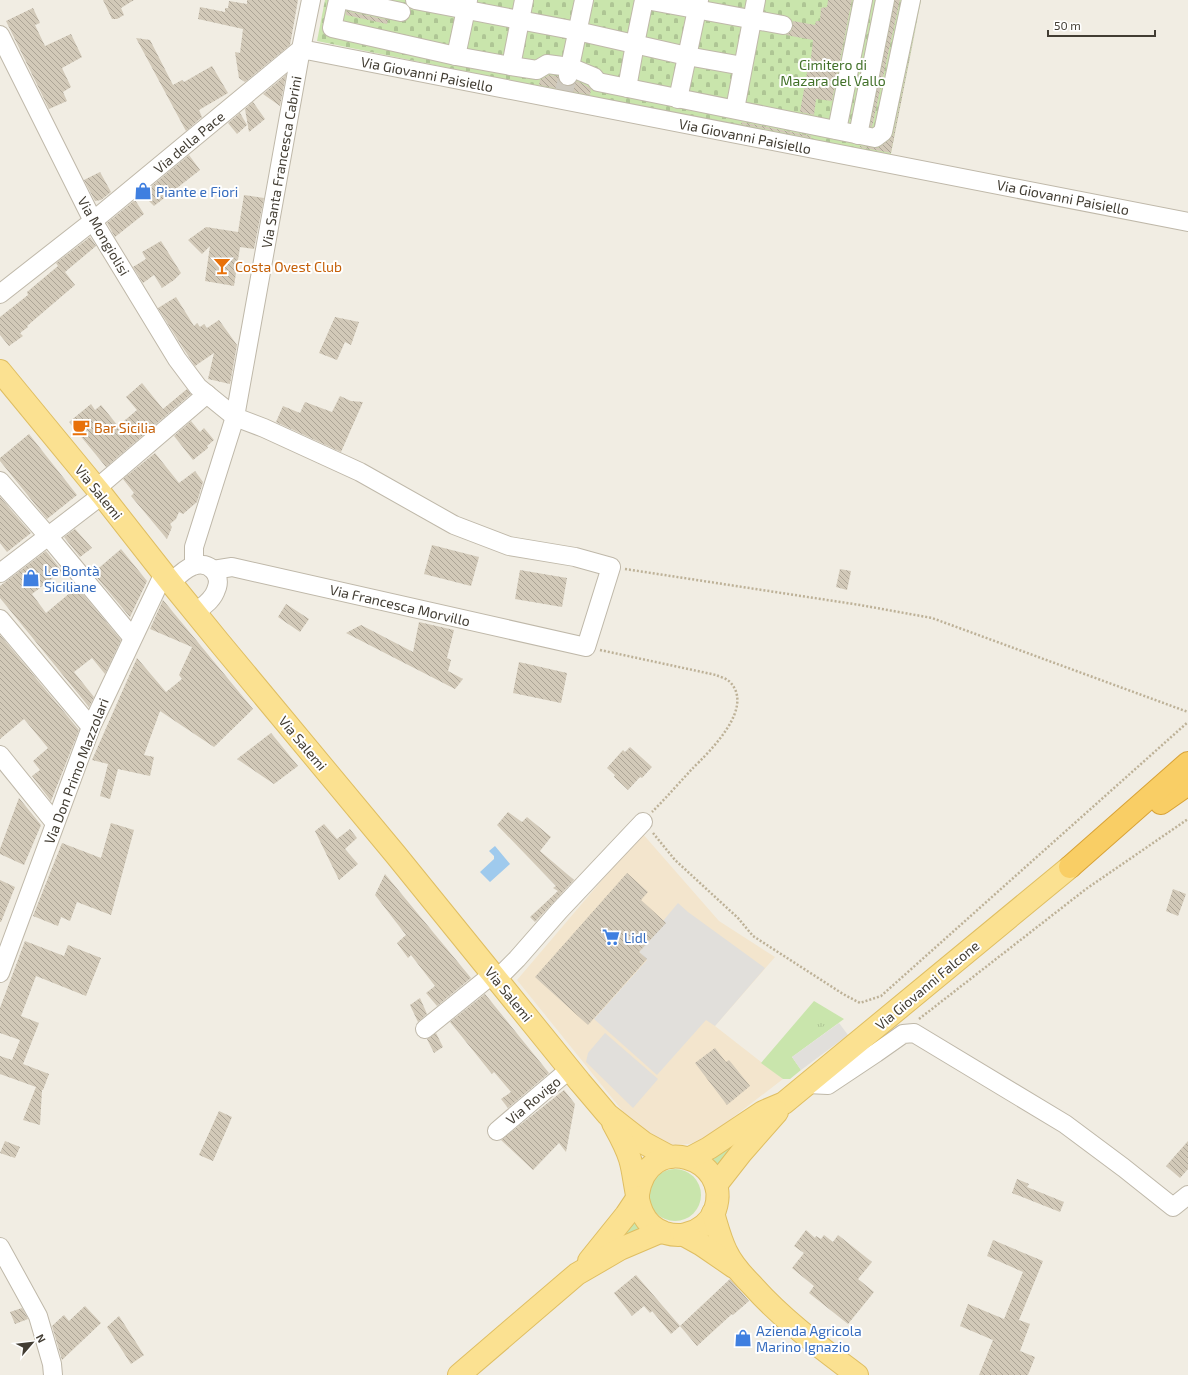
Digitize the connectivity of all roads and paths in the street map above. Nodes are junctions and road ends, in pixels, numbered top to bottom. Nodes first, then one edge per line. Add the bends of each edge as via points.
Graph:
1 (311, 0) edge
2 (338, 0) edge
3 (345, 0) edge
4 (416, 0) edge
5 (524, 0) edge
6 (584, 0) edge
7 (645, 0) edge
8 (756, 0) edge
9 (863, 0) edge
10 (885, 0) edge
11 (911, 0) edge
12 (467, 5) edge
13 (698, 5) edge
14 (402, 6) edge
15 (753, 19) junction
16 (520, 20) junction
17 (783, 25) dead end
18 (577, 31) junction
19 (0, 35) edge
20 (396, 42) junction
21 (635, 44) junction
22 (301, 49) junction
23 (456, 56) junction
24 (687, 56) junction
25 (511, 66) junction
26 (744, 66) junction
27 (566, 84) junction
28 (627, 88) junction
29 (678, 98) junction
30 (735, 109) junction
31 (837, 130) junction
32 (858, 135) junction
33 (93, 221) junction
34 (1188, 222) edge
35 (0, 294) edge
36 (0, 371) edge
37 (207, 394) junction
38 (235, 417) junction
39 (0, 481) edge
40 (100, 492) junction
41 (48, 536) junction
42 (194, 565) junction
43 (611, 567) junction
44 (213, 570) junction
45 (0, 573) edge
46 (167, 578) junction
47 (195, 613) junction
48 (0, 619) edge
49 (132, 637) junction
50 (586, 647) junction
51 (1188, 712) edge
52 (1188, 722) edge
53 (91, 727) junction
54 (0, 754) edge
55 (1188, 764) edge
56 (1188, 774) edge
57 (1188, 784) edge
58 (1188, 819) edge
59 (643, 822) junction
60 (55, 823) junction
61 (1070, 867) junction
62 (0, 973) edge
63 (495, 976) junction
64 (425, 1029) dead end
65 (903, 1034) junction
66 (570, 1069) junction
67 (807, 1084) junction
68 (784, 1103) junction
69 (608, 1114) junction
70 (496, 1131) dead end
71 (680, 1158) junction
72 (716, 1185) junction
73 (638, 1195) junction
74 (1188, 1195) edge
75 (713, 1213) junction
76 (660, 1232) junction
77 (684, 1235) junction
78 (0, 1247) edge
79 (739, 1272) junction
80 (577, 1274) junction
81 (53, 1375) edge
82 (460, 1375) edge
83 (857, 1375) edge

1 - 22 street
2 - 20 street via 332,28
3 - 14 street
4 - 12 street
5 - 16 street
6 - 18 street
7 - 13 street
7 - 21 street
8 - 15 street
9 - 31 street
10 - 32 street
11 - 32 street via 883,132 875,138
12 - 16 street
12 - 23 street
13 - 15 street
13 - 24 street
14 - 20 street
15 - 17 street
15 - 26 street
16 - 18 street
16 - 25 street
18 - 21 street
18 - 27 street
19 - 33 street, Via Mongiolisi
20 - 23 street
21 - 24 street
21 - 28 street
22 - 27 street, Via Giovanni Paisiello
22 - 33 street, Via della Pace
22 - 38 street, Via Santa Francesca Cabrini
23 - 25 street
24 - 26 street
24 - 29 street
25 - 27 street via 537,70 547,64
26 - 30 street
27 - 28 street via 594,77 598,82
27 - 34 street, Via Giovanni Paisiello
28 - 29 street
29 - 30 street
30 - 31 street
31 - 32 street
33 - 35 street, Via della Pace
33 - 37 street, Via Mongiolisi via 177,359 198,387
36 - 40 main road, Via Salemi
37 - 38 street, Via Mongiolisi
37 - 40 street
38 - 42 street, Via Santa Francesca Cabrini via 194,547
38 - 43 street, Via Mongiolisi via 360,472 454,525 509,546 575,557
39 - 41 street
40 - 41 street
40 - 46 main road, Via Salemi
41 - 45 street
41 - 49 street
42 - 44 street via 205,564
42 - 46 street
43 - 50 street
43 - 51 path via 932,618
44 - 47 street via 218,579 217,589 211,599
44 - 50 street, Via Francesca Morvillo via 232,567
46 - 47 main road, Via Salemi
46 - 49 street, Via Don Primo Mazzolari
47 - 63 main road, Via Salemi
48 - 53 street
49 - 53 street, Via Don Primo Mazzolari
50 - 59 path via 716,675 729,680 735,690 735,715 719,741
52 - 59 path via 881,996 860,1003 753,936 738,918 676,860
53 - 60 street, Via Don Primo Mazzolari
54 - 60 street
55 - 61 highway
56 - 61 highway
57 - 61 highway
58 - 65 path via 1086,889 924,1014
59 - 63 street via 517,959
60 - 62 street, Via Don Primo Mazzolari
61 - 67 main road, Via Giovanni Falcone
63 - 64 street
63 - 66 main road, Via Salemi
65 - 67 street via 828,1085
65 - 74 street via 914,1033 1065,1124 1173,1207
66 - 69 main road, Via Salemi
66 - 70 street, Via Rovigo
67 - 68 main road, Via Giovanni Falcone
68 - 71 main road via 763,1112 709,1148
68 - 72 main road
69 - 71 main road via 644,1144
69 - 73 main road via 630,1157
71 - 72 main road via 701,1164
71 - 73 main road via 662,1159 647,1170
72 - 75 main road via 717,1199
73 - 76 main road via 643,1216
73 - 80 main road via 610,1236
75 - 77 main road via 696,1231
75 - 79 main road via 726,1252
76 - 77 main road
76 - 80 main road via 620,1249
77 - 79 main road via 707,1248
78 - 81 street via 38,1316
79 - 83 main road via 769,1304 804,1335
80 - 82 main road

